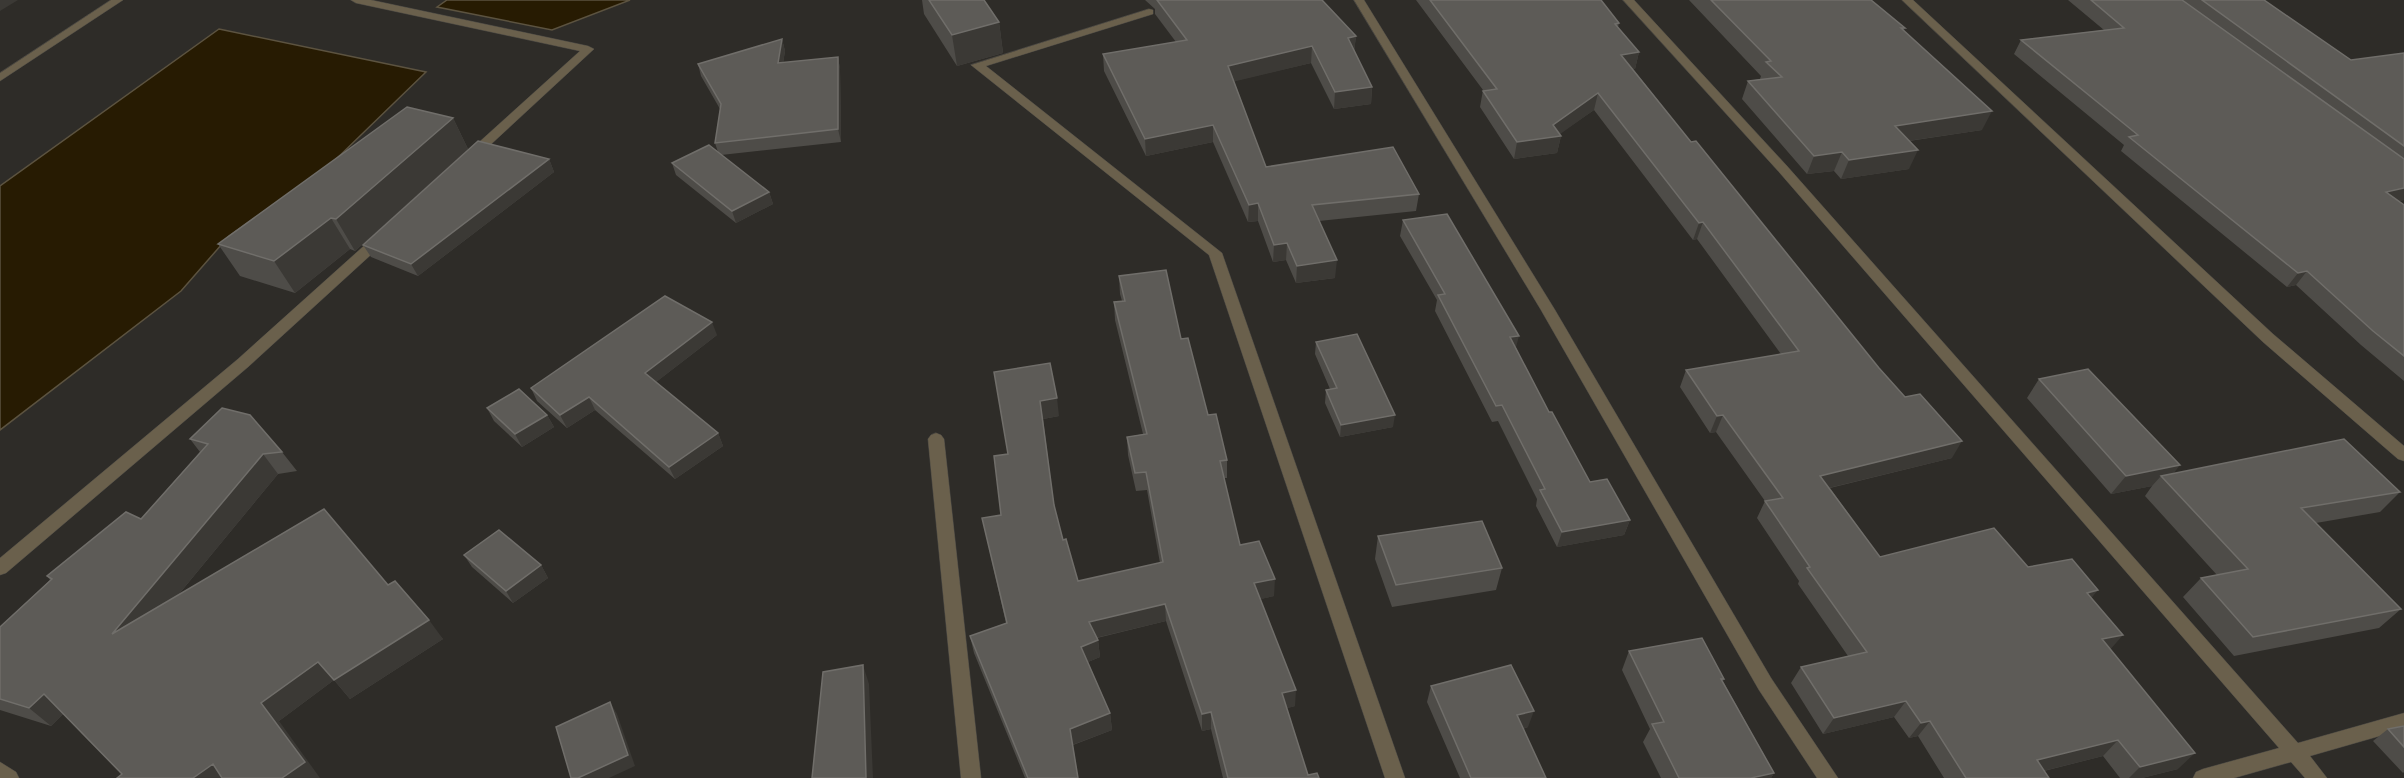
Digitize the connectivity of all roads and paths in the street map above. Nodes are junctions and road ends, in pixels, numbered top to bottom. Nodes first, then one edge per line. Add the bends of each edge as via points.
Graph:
1 (118, 0) edge
2 (356, 0) edge
3 (1359, 0) edge
4 (1628, 0) edge
5 (1907, 0) edge
6 (1149, 12) dead end
7 (0, 78) edge
8 (455, 170) edge
9 (393, 226) edge
10 (936, 439) dead end
11 (2404, 455) edge
12 (0, 568) edge
13 (2404, 721) edge
14 (2295, 753) junction
15 (0, 771) edge
16 (9, 778) edge
17 (971, 778) edge
18 (1395, 778) edge
19 (1828, 778) edge
20 (2203, 778) edge
21 (2317, 778) edge

1 - 7 street
2 - 8 street via 588,49
3 - 19 street via 1548,310 1765,684
4 - 14 street via 1783,169
5 - 11 street via 2268,338
6 - 18 street via 977,65 1215,253
9 - 12 street via 243,363
10 - 17 street
13 - 14 street
14 - 20 street
14 - 21 street
15 - 16 street

